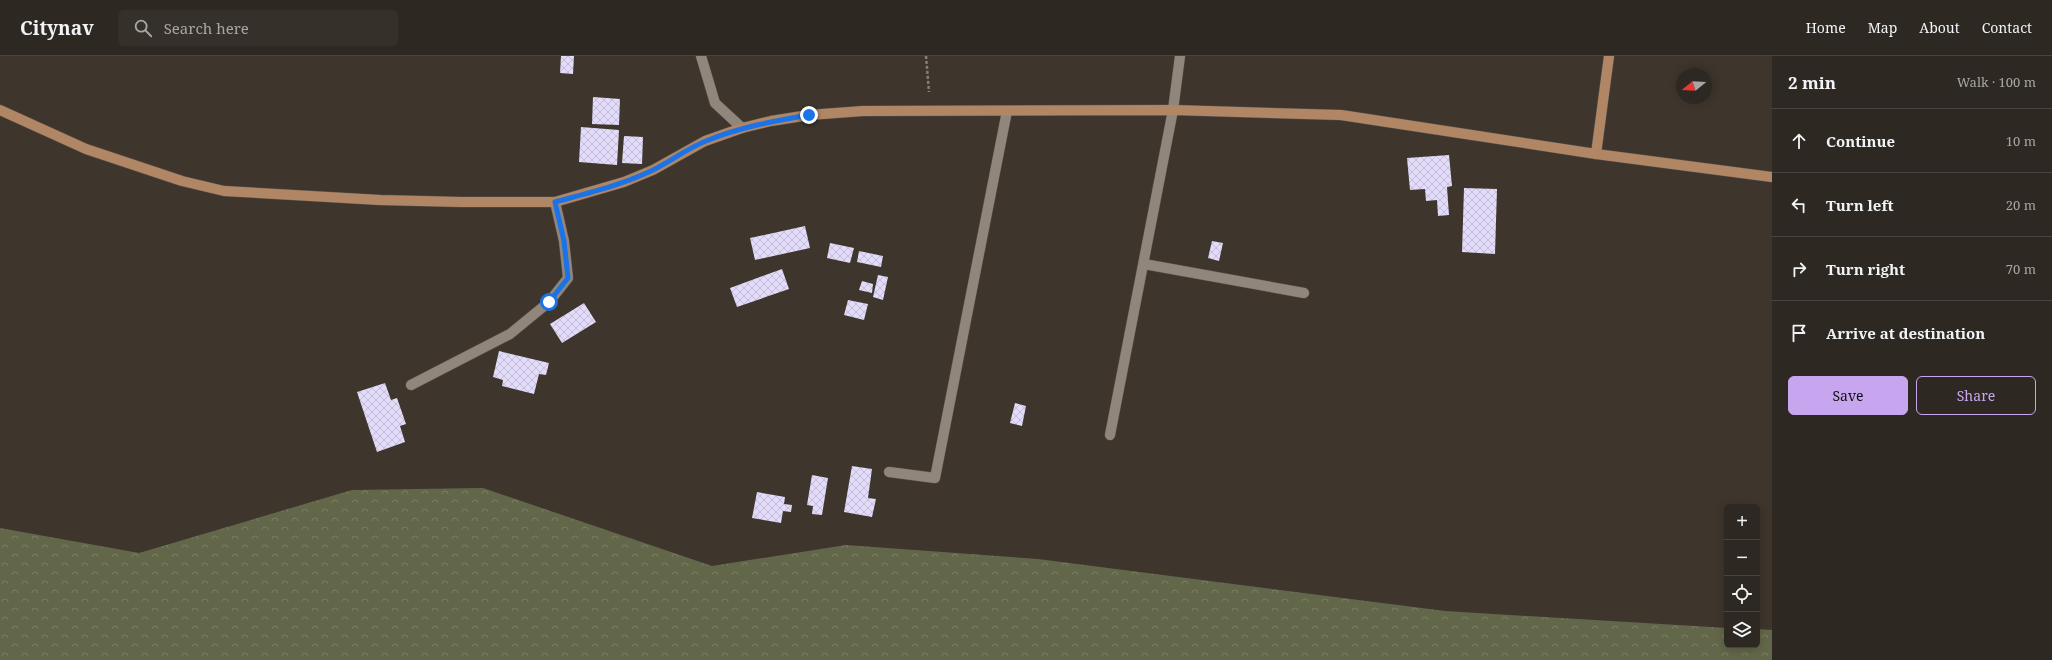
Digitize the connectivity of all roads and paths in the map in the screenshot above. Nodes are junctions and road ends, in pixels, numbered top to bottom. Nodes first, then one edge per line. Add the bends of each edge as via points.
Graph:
1 (701, 56) edge
2 (926, 56) edge
3 (1180, 56) edge
4 (1609, 56) edge
5 (0, 110) edge
6 (1173, 110) junction
7 (931, 111) junction
8 (1007, 111) junction
9 (742, 128) junction
10 (1596, 154) junction
11 (1772, 177) edge
12 (555, 202) junction
13 (1144, 264) junction
14 (1304, 293) dead end
15 (411, 384) dead end
16 (1110, 434) dead end
17 (889, 472) dead end

1 - 9 street via 715,103
2 - 7 path
3 - 6 street
4 - 10 street
5 - 12 street via 86,149 182,181 224,191 380,200
6 - 8 street
6 - 10 street via 1341,115
6 - 13 street
7 - 8 street
7 - 9 street via 864,110 809,115
8 - 17 street via 935,478
9 - 12 street via 705,141 653,170 624,182
10 - 11 street
12 - 15 street via 564,241 568,278 549,302 510,334
13 - 14 street
13 - 16 street

